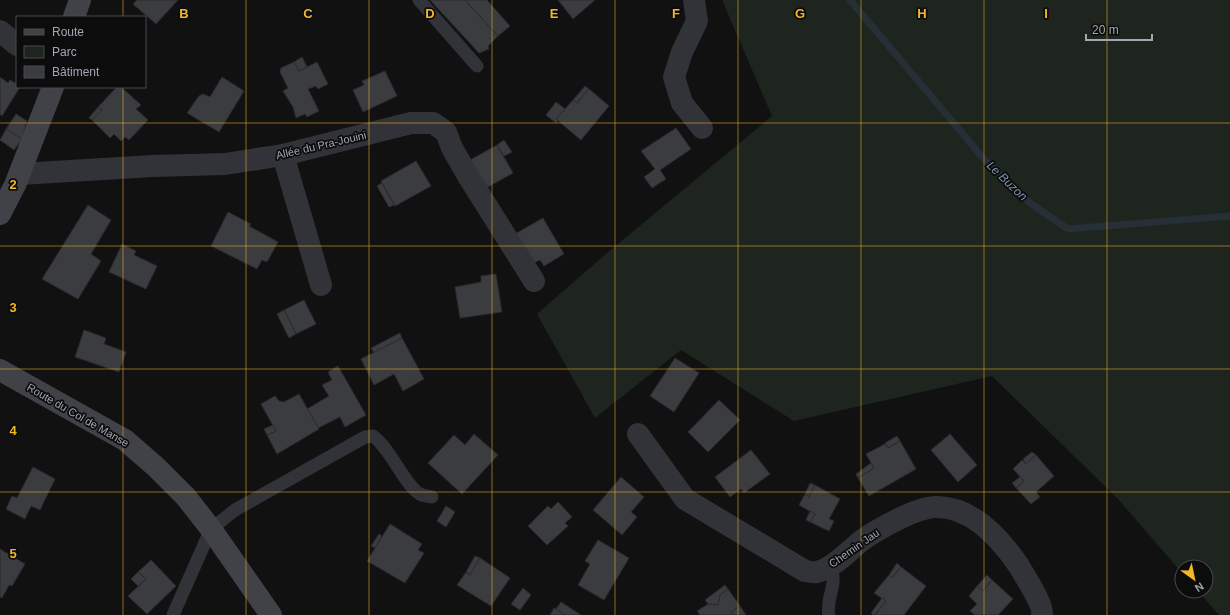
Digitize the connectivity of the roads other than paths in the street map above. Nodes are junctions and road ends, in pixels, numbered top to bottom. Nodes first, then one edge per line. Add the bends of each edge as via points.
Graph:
1 (80, 0) edge
2 (419, 0) edge
3 (694, 0) edge
4 (74, 16) edge
5 (0, 32) edge
6 (16, 44) edge
7 (477, 66) dead end
8 (53, 88) edge
9 (702, 128) dead end
10 (283, 155) junction
11 (20, 174) junction
12 (0, 214) edge
13 (534, 281) dead end
14 (321, 285) dead end
15 (0, 370) edge
16 (638, 434) dead end
17 (432, 497) dead end
18 (212, 529) junction
19 (829, 566) junction
20 (173, 615) edge
21 (271, 615) edge
22 (828, 615) edge
23 (1042, 615) edge

1 - 4 street
2 - 7 lane
3 - 9 street via 697,21 682,52 674,77 682,103
5 - 6 street
8 - 11 street
10 - 11 street, Allée du Pra-Jouini via 225,164
10 - 13 street, Allée du Pra-Jouini via 411,123 433,123 446,132 468,176
10 - 14 street
11 - 12 street
15 - 18 street, Route du Col de Manse via 125,440 186,497
16 - 19 street, Chemin Jau via 684,499 805,571 816,572
17 - 18 lane via 419,494 382,442 373,436 365,437 235,510
18 - 20 lane
18 - 21 street, Route du Col de Manse
19 - 22 lane via 833,572 833,580
19 - 23 street, Chemin Jau via 869,536 904,516 935,507 955,510 976,520 1008,550 1035,595

